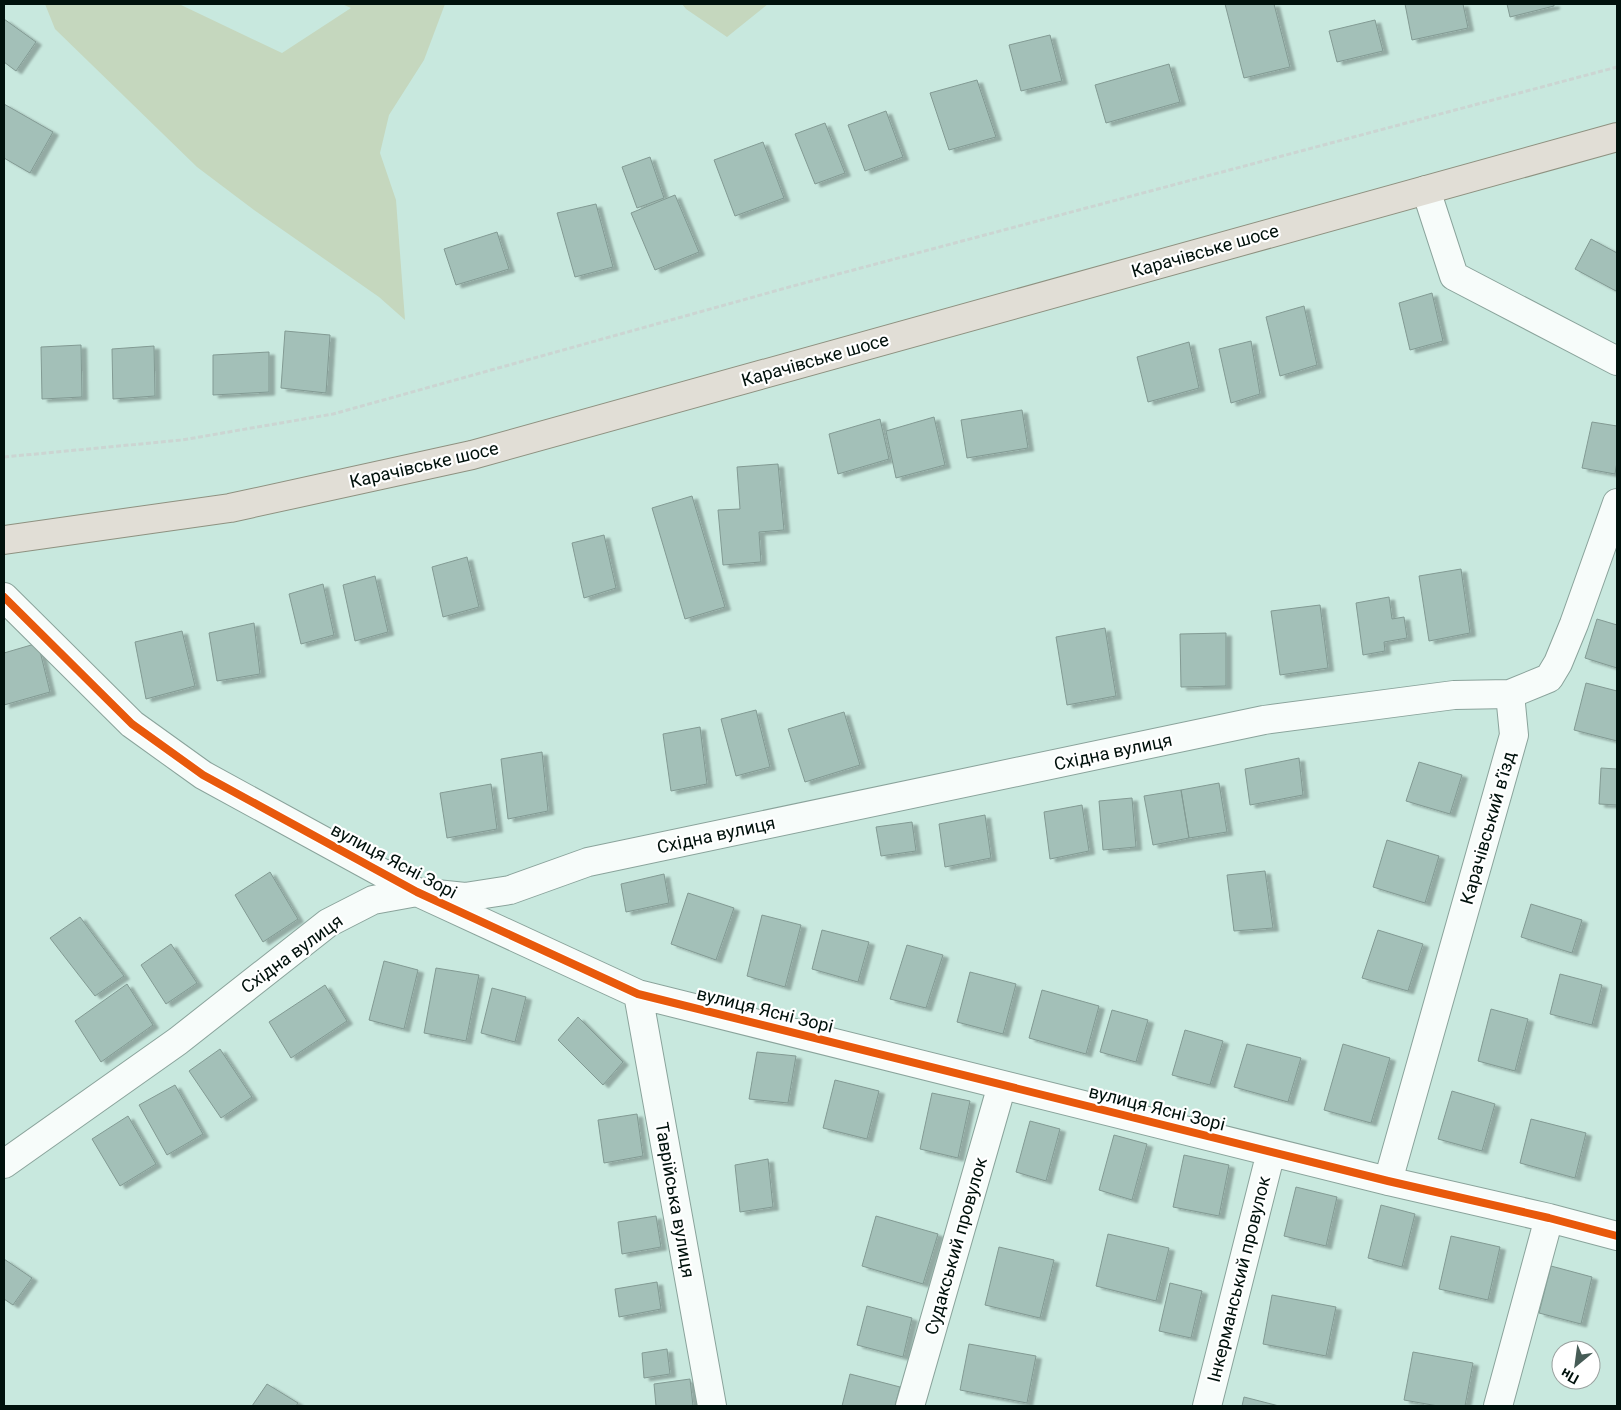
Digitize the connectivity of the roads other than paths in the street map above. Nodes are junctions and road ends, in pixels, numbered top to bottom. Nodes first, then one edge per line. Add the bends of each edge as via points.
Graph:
1 (1617, 137) edge
2 (1426, 190) junction
3 (1617, 362) edge
4 (1617, 504) edge
5 (4, 540) edge
6 (4, 597) edge
7 (1510, 694) junction
8 (416, 892) junction
9 (638, 994) junction
10 (1002, 1085) junction
11 (1271, 1152) junction
12 (4, 1164) edge
13 (1388, 1181) junction
14 (1549, 1218) junction
15 (1617, 1236) edge
16 (712, 1406) edge
17 (910, 1406) edge
18 (1207, 1406) edge
19 (1498, 1406) edge

1 - 2 main road, Карачівське шосе
2 - 3 street via 1454,276
2 - 5 main road, Карачівське шосе via 472,455 230,508
4 - 7 street via 1558,663 1549,678
6 - 8 street, вулиця Ясні Зорі via 132,724 195,770
7 - 8 street, Східна вулиця via 1454,695 1264,720 588,862 510,890 465,897
7 - 13 street, Карачівський в’їзд via 1514,735
8 - 9 street, вулиця Ясні Зорі
8 - 12 street, Східна вулиця via 373,900 328,923 178,1041
9 - 10 street, вулиця Ясні Зорі
9 - 16 street, Таврійська вулиця
10 - 11 street, вулиця Ясні Зорі
10 - 17 street, Судакський провулок
11 - 13 street, вулиця Ясні Зорі
11 - 18 street, Інкерманський провулок
13 - 14 street, вулиця Ясні Зорі
14 - 15 street, вулиця Ясні Зорі
14 - 19 street

